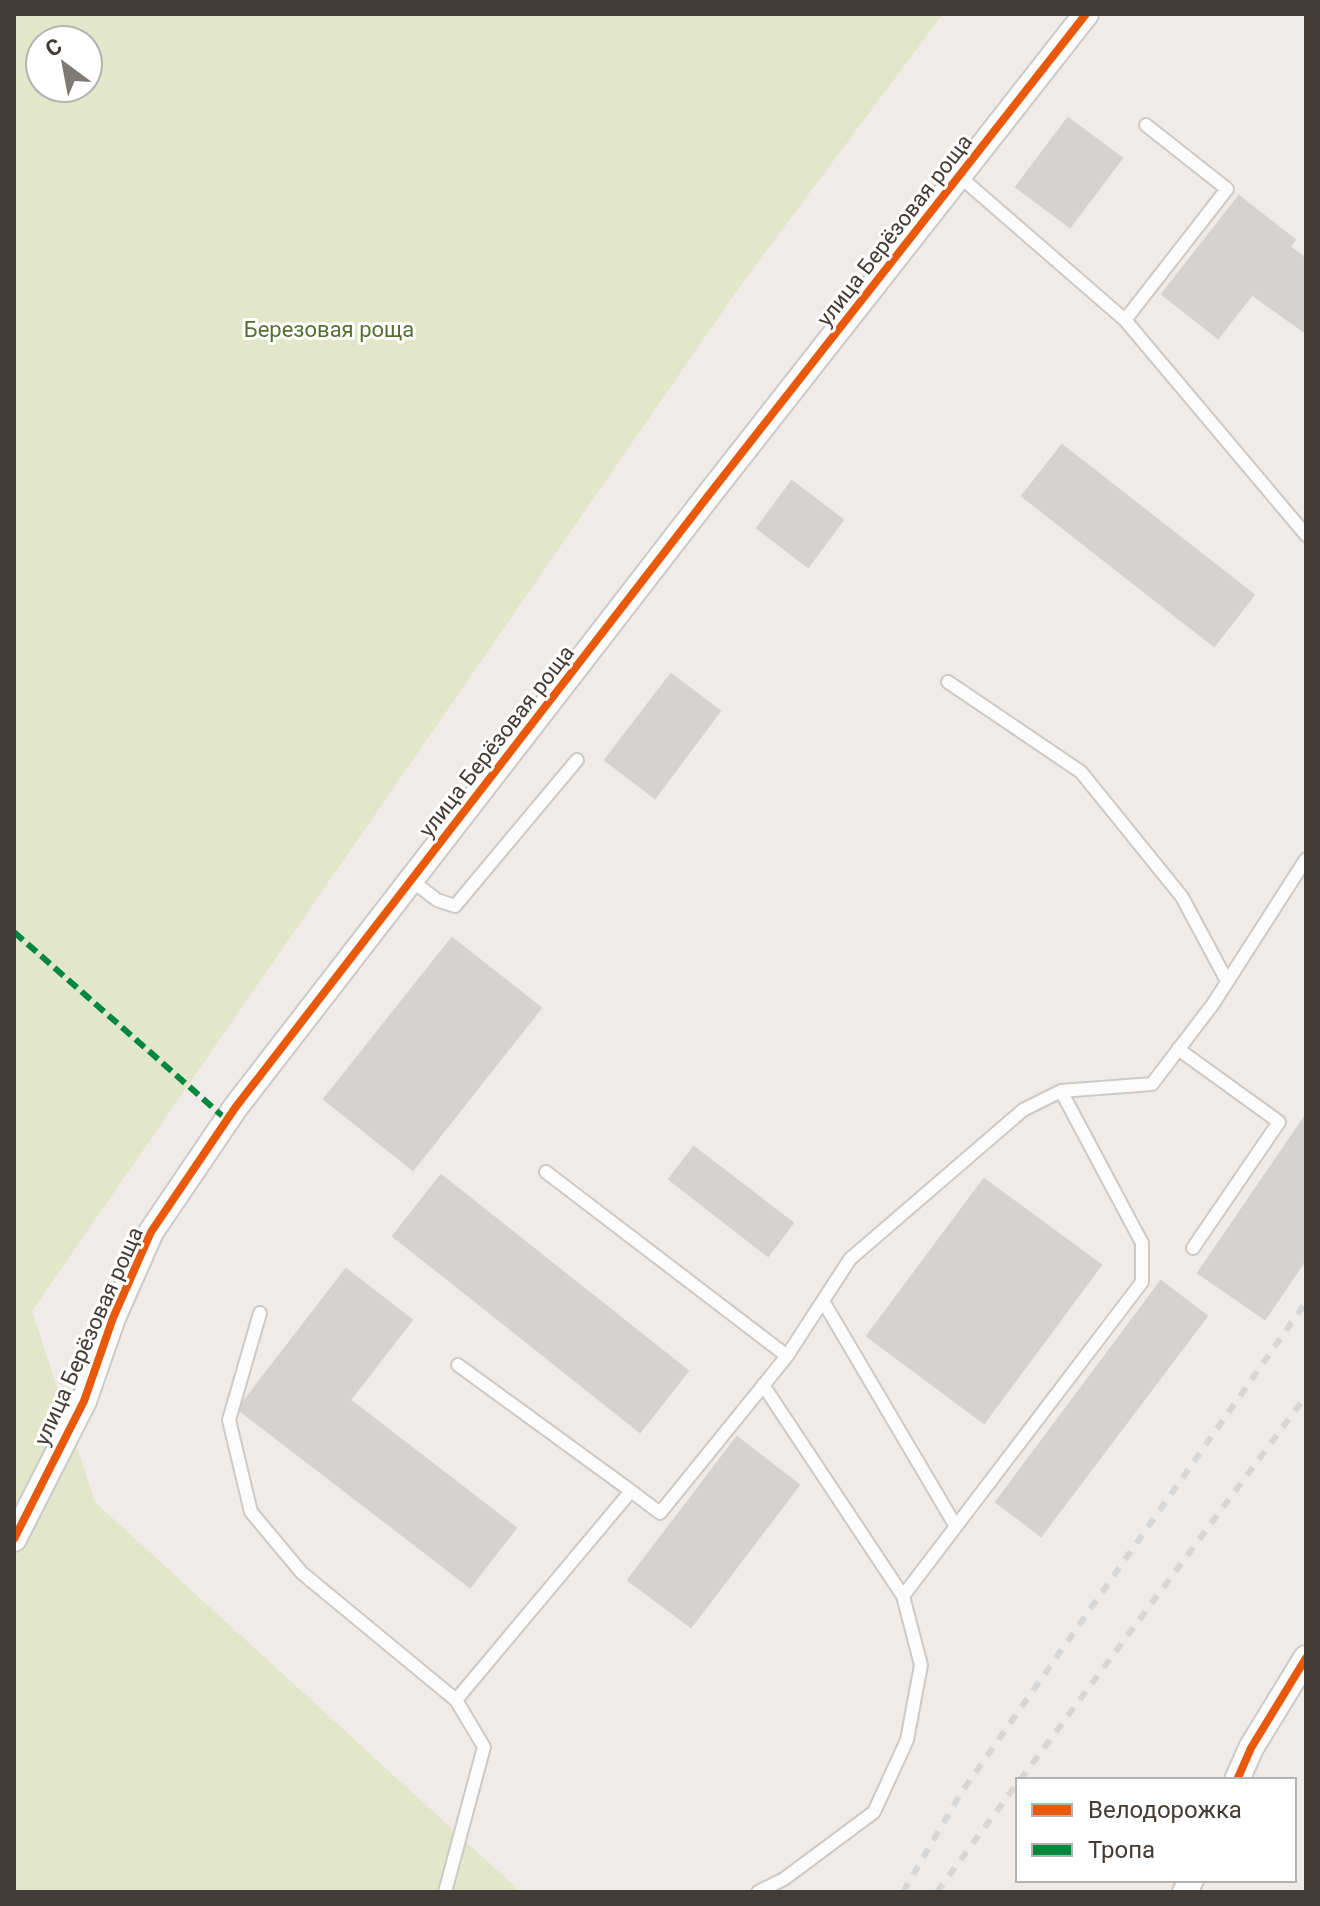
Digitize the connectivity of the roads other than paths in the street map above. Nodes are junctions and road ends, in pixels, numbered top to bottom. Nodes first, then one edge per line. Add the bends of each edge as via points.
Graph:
1 (1086, 14) edge
2 (1146, 125) dead end
3 (959, 176) junction
4 (1125, 320) junction
5 (1306, 535) edge
6 (948, 682) dead end
7 (577, 760) dead end
8 (1306, 859) edge
9 (411, 880) junction
10 (1227, 981) junction
11 (1178, 1049) junction
12 (1061, 1091) junction
13 (546, 1172) dead end
14 (1193, 1248) dead end
15 (823, 1301) junction
16 (260, 1313) dead end
17 (787, 1356) junction
18 (458, 1365) dead end
19 (763, 1385) junction
20 (631, 1491) junction
21 (955, 1525) junction
22 (14, 1539) edge
23 (903, 1596) junction
24 (1306, 1658) edge
25 (456, 1700) junction
26 (1238, 1778) edge
27 (445, 1892) edge
28 (758, 1892) edge

1 - 3 street, улица Берёзовая роща
2 - 4 lane via 1227,189
3 - 4 lane
3 - 9 street, улица Берёзовая роща
4 - 5 lane
6 - 10 lane via 1081,772 1182,897
7 - 9 lane via 455,906
8 - 10 lane
9 - 22 street, улица Берёзовая роща via 235,1108 151,1232 84,1401
10 - 11 lane
11 - 12 lane via 1152,1084
11 - 14 lane via 1279,1122
12 - 15 lane via 1023,1110 850,1259
12 - 21 lane via 1142,1243 1142,1282
13 - 17 lane
15 - 17 lane
15 - 21 lane
16 - 25 lane via 229,1420 251,1512 302,1573
17 - 19 lane
18 - 20 lane
19 - 20 lane via 660,1513
19 - 23 lane
20 - 25 lane
21 - 23 lane
23 - 28 lane via 921,1665 907,1740 874,1812 784,1879
24 - 26 street
25 - 27 lane via 484,1747

